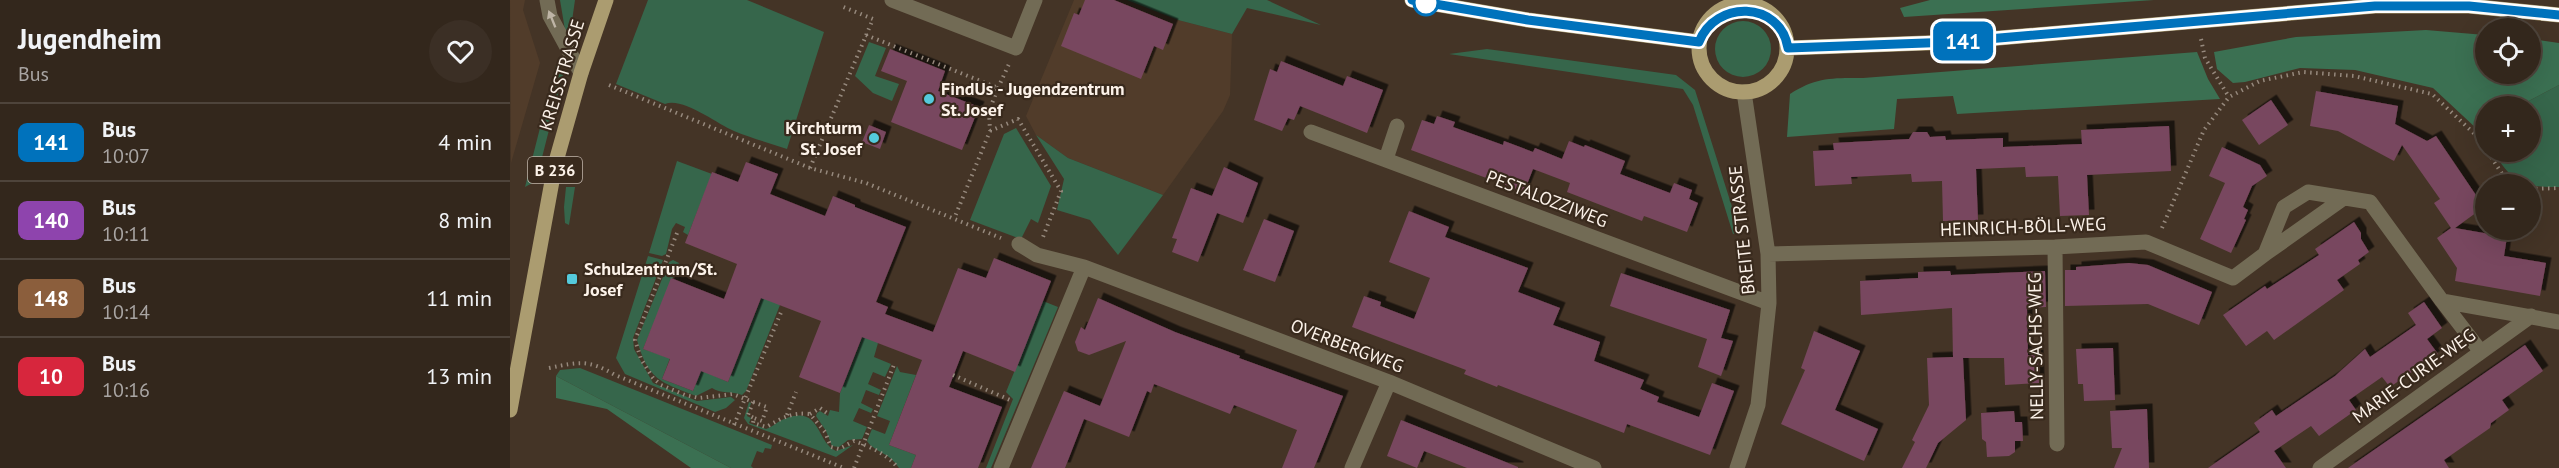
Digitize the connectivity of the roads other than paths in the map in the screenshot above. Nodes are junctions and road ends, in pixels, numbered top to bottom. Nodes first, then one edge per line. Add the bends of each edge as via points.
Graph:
1 (547, 0) edge
2 (606, 0) edge
3 (892, 0) edge
4 (1035, 0) edge
5 (1412, 0) edge
6 (1740, 2) edge
7 (2559, 15) edge
8 (1699, 42) junction
9 (1788, 48) junction
10 (581, 73) junction
11 (1744, 92) junction
12 (1397, 126) dead end
13 (1311, 132) dead end
14 (1386, 159) junction
15 (2344, 198) junction
16 (1018, 244) road end
17 (2055, 247) junction
18 (1768, 254) junction
19 (2265, 254) junction
20 (1084, 267) junction
21 (2442, 301) junction
22 (1769, 303) junction
23 (2531, 316) junction
24 (2559, 322) edge
25 (2481, 352) junction
26 (1389, 382) junction
27 (510, 410) edge
28 (2057, 444) dead end
29 (1000, 468) edge
30 (1352, 468) edge
31 (1594, 468) edge
32 (1737, 468) edge
33 (2320, 468) edge

10 -> 1 street via 550,16
2 - 10 main road, KREISSTRASSE / B 236
3 - 4 street via 1016,48
5 - 8 main road
6 - 8 main road via 1713,16
6 - 9 main road via 1773,16 1784,30
7 - 9 main road via 2469,6 2375,6 1953,42
8 - 11 main road via 1701,61 1710,78 1726,88
9 - 11 main road via 1775,79 1756,91
10 - 27 main road, KREISSTRASSE / B 236 via 555,165
11 - 18 street, BREITE STRASSE
12 - 14 street
13 - 14 street, PESTALOZZIWEG
14 - 22 street, PESTALOZZIWEG
15 - 19 street, HEINRICH-BÖLL-WEG
15 - 19 street via 2308,192 2284,207
15 - 21 street via 2370,202
16 - 20 street, OVERBERGWEG via 1036,255
17 - 18 street, HEINRICH-BÖLL-WEG
17 - 19 street, HEINRICH-BÖLL-WEG via 2146,242 2233,278
17 - 28 street, NELLY-SACHS-WEG
18 - 22 street, BREITE STRASSE
20 - 26 street, OVERBERGWEG
20 - 29 street
21 - 23 street
21 - 25 street
22 - 32 street, BREITE STRASSE via 1758,405
23 - 24 street
23 - 25 street, MARIE-CURIE-WEG
25 - 33 street, MARIE-CURIE-WEG
26 - 30 street
26 - 31 street, OVERBERGWEG

